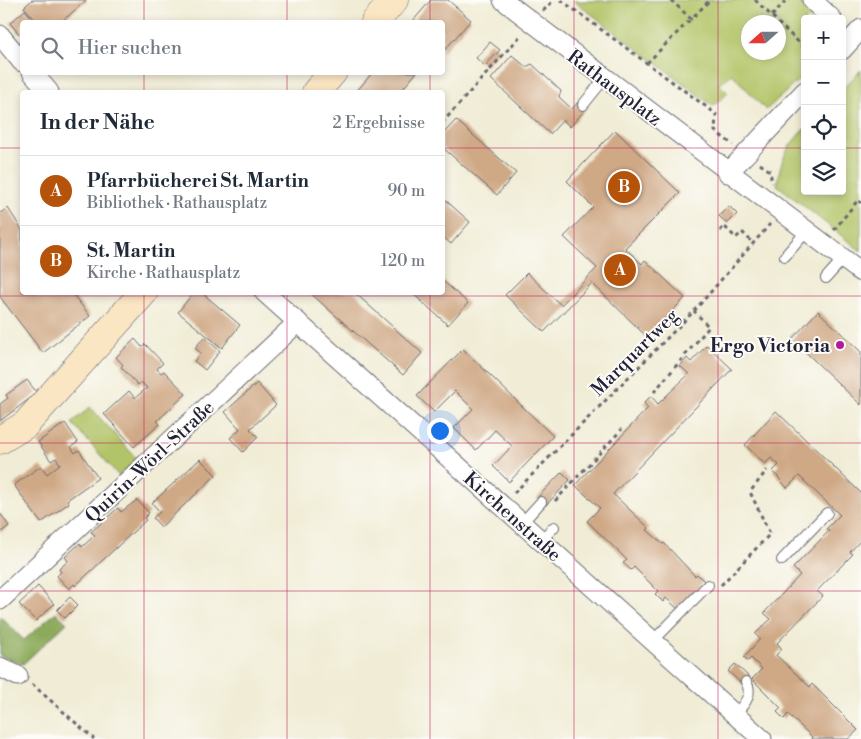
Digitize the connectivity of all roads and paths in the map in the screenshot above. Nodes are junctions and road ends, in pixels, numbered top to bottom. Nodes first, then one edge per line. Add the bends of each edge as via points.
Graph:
1 (394, 0) edge
2 (502, 0) edge
3 (562, 0) edge
4 (671, 0) edge
5 (710, 0) edge
6 (755, 0) edge
7 (786, 0) edge
8 (812, 0) edge
9 (771, 15) edge
10 (773, 15) edge
11 (828, 15) edge
12 (691, 19) junction
13 (377, 20) edge
14 (532, 24) junction
15 (786, 30) edge
16 (0, 35) edge
17 (801, 44) edge
18 (20, 60) edge
19 (646, 63) junction
20 (35, 75) edge
21 (330, 75) edge
22 (604, 79) junction
23 (47, 90) edge
24 (318, 90) edge
25 (801, 95) edge
26 (583, 105) dead end
27 (445, 120) edge
28 (746, 154) junction
29 (728, 173) junction
30 (861, 203) edge
31 (780, 212) junction
32 (720, 231) dead end
33 (806, 232) junction
34 (754, 244) junction
35 (823, 244) junction
36 (785, 256) dead end
37 (844, 259) junction
38 (861, 272) edge
39 (826, 278) dead end
40 (141, 295) edge
41 (267, 295) edge
42 (694, 311) junction
43 (298, 322) junction
44 (654, 392) dead end
45 (622, 429) dead end
46 (0, 440) edge
47 (767, 470) dead end
48 (541, 502) dead end
49 (502, 506) junction
50 (827, 514) dead end
51 (554, 527) dead end
52 (530, 532) junction
53 (782, 560) dead end
54 (712, 588) joint
55 (0, 600) edge
56 (652, 642) junction
57 (0, 667) edge
58 (18, 676) joint
59 (746, 682) dead end
60 (735, 715) junction
61 (94, 739) edge
62 (762, 739) edge

1 - 13 street
2 - 14 street, Rathausplatz
3 - 19 path
4 - 12 path
5 - 12 path
6 - 9 path
7 - 10 path
8 - 11 street
12 - 19 path
14 - 22 street, Rathausplatz
14 - 27 path
15 - 17 path
16 - 18 street
19 - 28 path via 716,114 715,131
20 - 23 street
21 - 24 street
22 - 26 lane
22 - 29 street, Rathausplatz
25 - 28 street
28 - 29 street
29 - 31 street, Rathausplatz
30 - 35 path via 858,200
31 - 33 street, Rathausplatz
31 - 34 path, Marquartweg
32 - 34 path via 724,226 736,238 742,232
33 - 35 street, Rathausplatz
33 - 36 lane
34 - 42 path, Marquartweg
35 - 37 street, Rathausplatz
37 - 38 street, Rathausplatz
37 - 39 lane
40 - 46 street via 25,425
41 - 43 street, Kirchenstraße
42 - 44 path via 709,327
42 - 49 path, Marquartweg
43 - 49 street, Kirchenstraße
43 - 55 street, Quirin-Wörl-Straße
45 - 52 path
47 - 54 path via 750,492 770,534
48 - 52 lane
49 - 52 street, Kirchenstraße
50 - 53 lane
51 - 52 lane
52 - 56 street, Kirchenstraße
54 - 56 lane
56 - 60 street, Kirchenstraße
57 - 58 street
58 - 61 path via 34,686
59 - 60 lane via 749,694
60 - 62 street, Kirchenstraße

